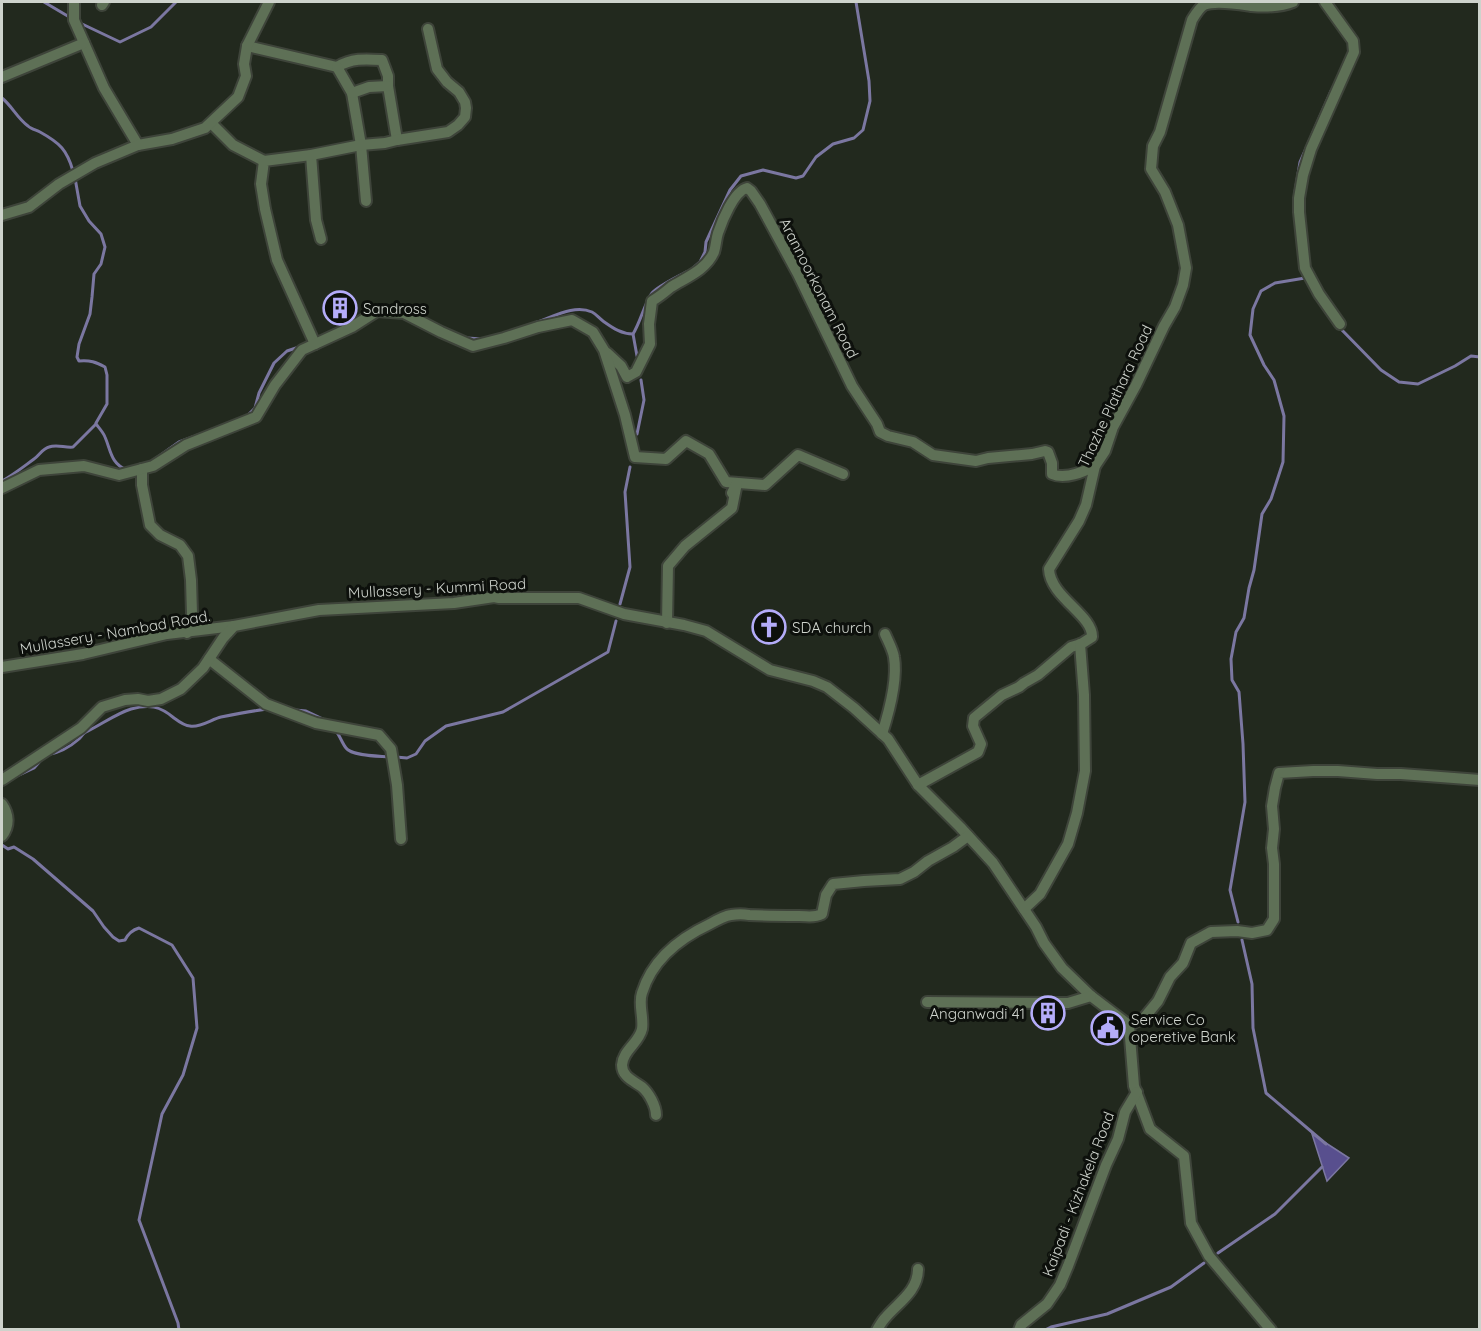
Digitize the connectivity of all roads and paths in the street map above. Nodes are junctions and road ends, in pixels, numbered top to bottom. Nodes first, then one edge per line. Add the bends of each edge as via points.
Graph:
1 (74, 2) edge
2 (269, 2) edge
3 (1293, 2) edge
4 (1325, 2) edge
5 (428, 29) dead end
6 (84, 44) junction
7 (247, 46) junction
8 (337, 67) junction
9 (2, 77) edge
10 (388, 86) junction
11 (352, 93) junction
12 (211, 123) junction
13 (397, 140) junction
14 (138, 145) junction
15 (361, 145) junction
16 (311, 155) junction
17 (264, 161) junction
18 (366, 201) dead end
19 (2, 215) edge
20 (321, 239) dead end
21 (1340, 324) dead end
22 (315, 344) junction
23 (604, 350) junction
24 (1095, 466) junction
25 (142, 469) junction
26 (843, 474) dead end
27 (2, 488) edge
28 (734, 488) junction
29 (667, 623) junction
30 (234, 626) junction
31 (187, 633) junction
32 (885, 634) dead end
33 (1080, 644) junction
34 (209, 659) junction
35 (2, 667) edge
36 (882, 734) junction
37 (2, 780) edge
38 (1479, 780) edge
39 (918, 785) junction
40 (2, 804) edge
41 (2, 836) edge
42 (968, 836) junction
43 (401, 839) dead end
44 (1024, 909) junction
45 (1091, 996) junction
46 (927, 1002) dead end
47 (1129, 1025) junction
48 (1137, 1092) junction
49 (656, 1115) dead end
50 (918, 1269) dead end
51 (877, 1329) edge
52 (1018, 1329) edge
53 (1271, 1329) edge

1 - 6 street via 74,20
2 - 7 street
3 - 24 street, Thazhe Plathara Road via 1273,6 1214,3 1203,6 1192,20 1151,162 1178,225 1186,268 1183,285
4 - 21 street via 1353,41 1354,52 1306,163 1299,212 1305,268
5 - 13 street via 437,69 465,102 465,117 448,132
6 - 9 street
6 - 14 street via 104,88
7 - 8 street
7 - 12 street via 246,76 238,97
8 - 10 street via 363,58 382,60
8 - 11 street
10 - 11 street
10 - 13 street
11 - 15 street
12 - 14 street via 172,139
12 - 17 street via 233,145
13 - 15 street
14 - 19 street via 74,174 29,207
15 - 16 street
15 - 18 street
16 - 17 street
16 - 20 street
17 - 22 street via 261,184 277,260
22 - 23 street, Arannoorkonam Road via 377,311 404,313 473,346 572,320 593,332
22 - 25 street, Arannoorkonam Road via 302,350 256,417 186,445
23 - 24 street, Arannoorkonam Road via 627,377 636,372 650,344 652,302 708,262 733,200 747,188 760,204 820,318 836,357 880,432 913,442 933,455 976,461 1046,451 1052,474 1060,477
23 - 28 street, Arannoorkonam Road via 635,457 666,459 686,441 710,454 726,482
24 - 33 street, Thazhe Plathara Road via 1082,514 1049,569 1060,594 1092,632 1092,637
25 - 27 street, Arannoorkonam Road via 119,475 84,465 39,470
25 - 31 street via 150,525 180,545 188,556 192,614
26 - 28 street via 798,455 765,485
28 - 29 street via 732,508 685,546 668,566
29 - 30 street, Mullassery - Kummi Road via 624,614 579,598 494,597 454,603 319,610
29 - 36 street, Mullassery - Kummi Road via 706,631 770,670 827,687
30 - 31 street, Mullassery - Nambad Road.
30 - 34 street
31 - 35 street, Mullassery - Nambad Road.
32 - 36 street via 894,656 894,677
33 - 39 street via 974,718 973,726 981,744 978,752
33 - 44 street via 1085,771 1077,813 1068,844 1040,894
34 - 37 street via 181,690 161,699 125,700 102,707 81,728
34 - 43 street via 266,704 315,723 379,735 391,749
36 - 39 street, Mullassery - Kummi Road
38 - 47 street via 1338,771 1279,773 1272,806 1274,919 1267,930 1211,932 1191,943 1158,1001 1144,1018
39 - 42 street, Mullassery - Kummi Road
40 - 41 street via 8,825
42 - 44 street, Mullassery - Kummi Road via 993,863
42 - 49 street via 900,879 833,884 822,914 816,917 732,914 680,940 651,972 641,996 641,1032 622,1065 625,1075 643,1088 656,1108
44 - 45 street, Mullassery - Kummi Road via 1062,968
45 - 46 street via 1068,1003
45 - 47 street, Mullassery - Kummi Road
47 - 48 street
48 - 52 street, Kaipadi - Kizhakela Road via 1125,1112 1060,1285 1047,1304
48 - 53 street via 1150,1129 1184,1156 1191,1223 1209,1256
50 - 51 street via 913,1290

